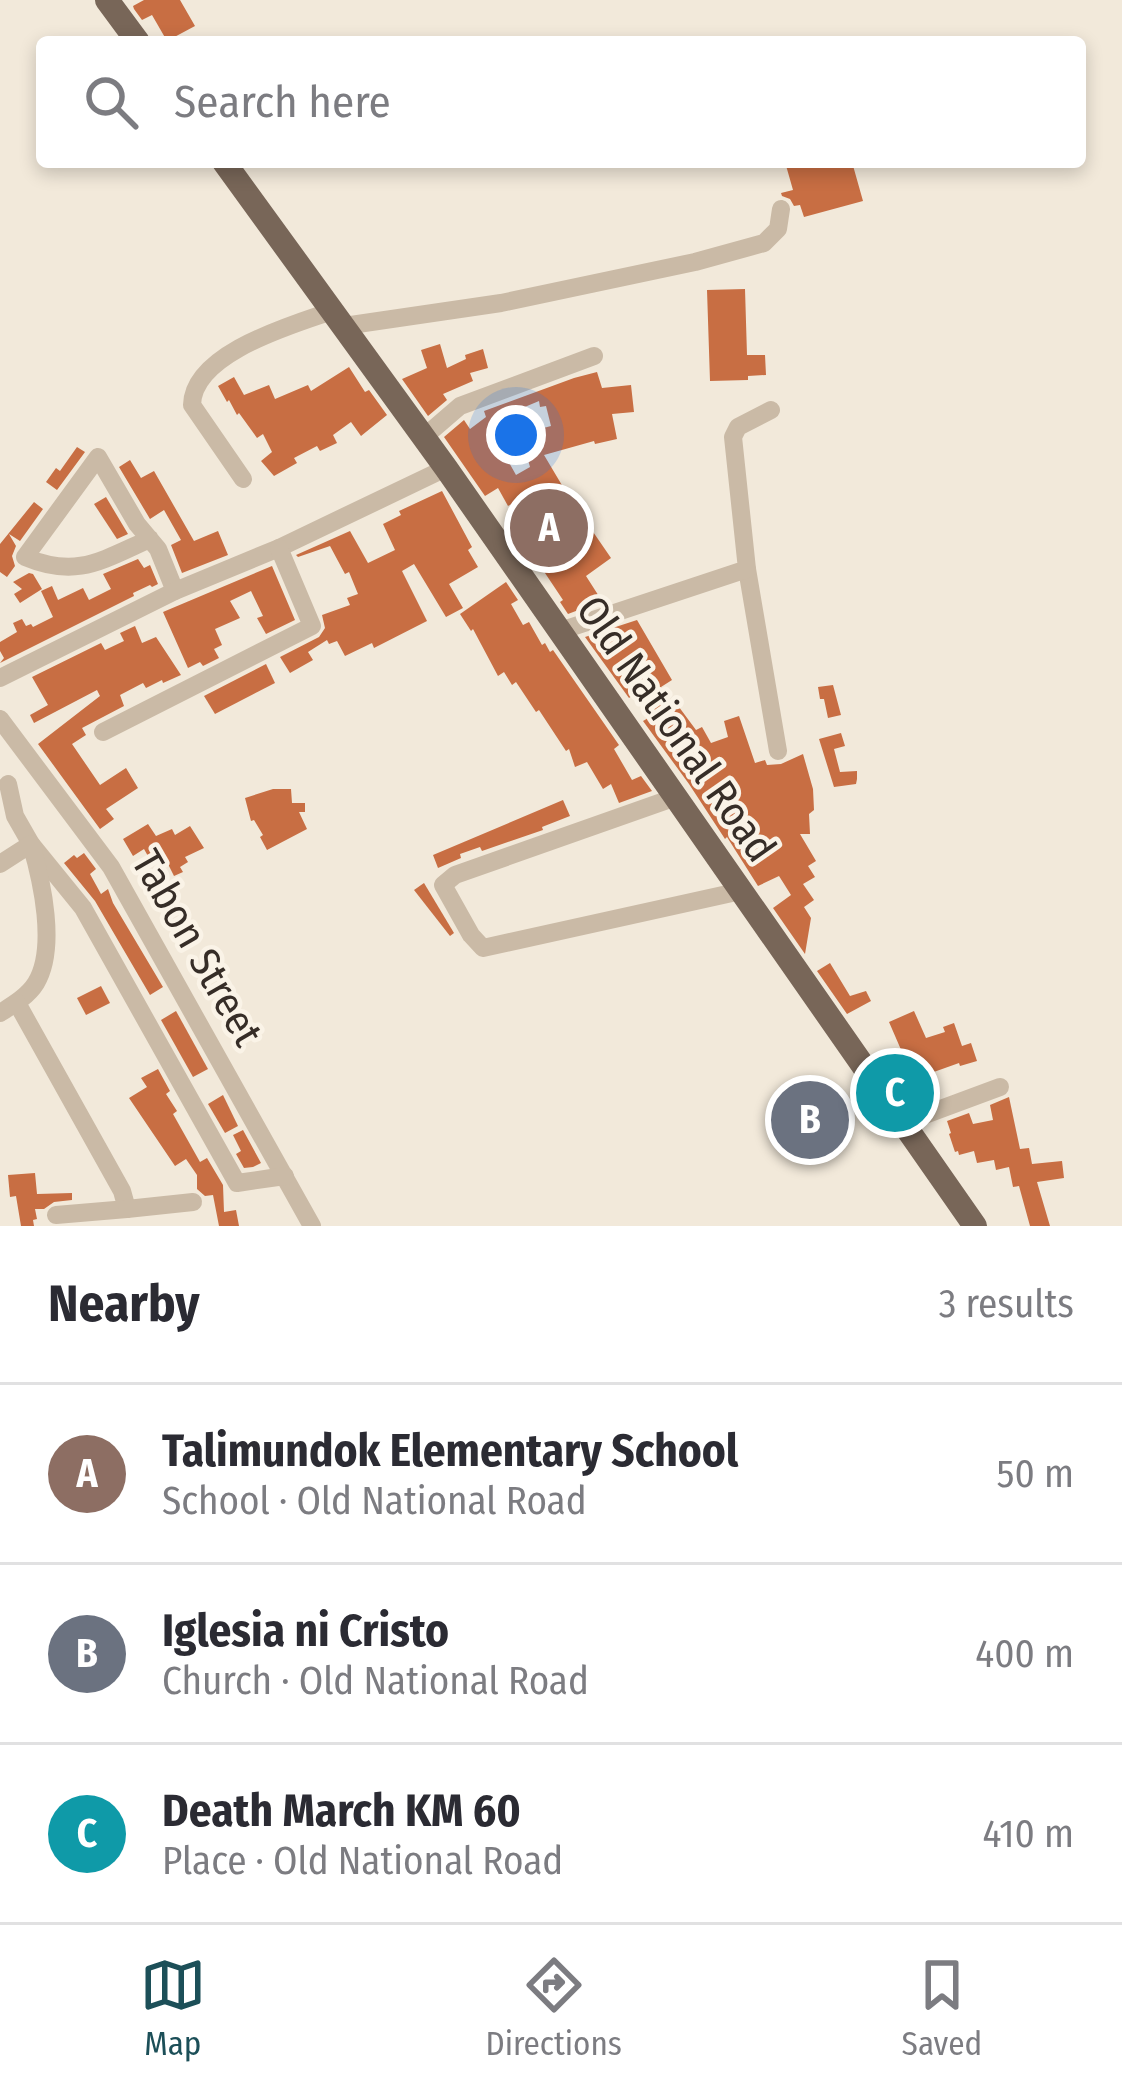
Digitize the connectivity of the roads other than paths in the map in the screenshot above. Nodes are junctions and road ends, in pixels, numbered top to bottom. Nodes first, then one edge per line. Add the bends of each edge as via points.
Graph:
1 (107, 0) edge
2 (134, 36) edge
3 (228, 168) edge
4 (781, 209) dead end
5 (338, 319) junction
6 (594, 356) dead end
7 (772, 410) dead end
8 (424, 437) junction
9 (446, 468) junction
10 (243, 479) dead end
11 (150, 539) junction
12 (279, 548) junction
13 (747, 569) junction
14 (175, 591) junction
15 (560, 631) junction
16 (0, 678) edge
17 (0, 719) edge
18 (103, 732) dead end
19 (778, 751) dead end
20 (32, 761) junction
21 (4, 787) edge
22 (676, 797) junction
23 (31, 844) junction
24 (0, 864) edge
25 (741, 891) junction
26 (9, 1008) edge
27 (1000, 1087) dead end
28 (903, 1123) junction
29 (285, 1176) junction
30 (193, 1202) dead end
31 (127, 1209) junction
32 (56, 1215) dead end
33 (312, 1226) edge
34 (975, 1226) edge

1 - 2 main road
3 - 5 main road, Old National Road
4 - 5 street via 778,229 764,243 694,262 500,303
5 - 8 main road, Old National Road
5 - 10 street via 250,340 196,387 192,405
6 - 8 street via 460,406
7 - 13 street via 733,436
8 - 9 main road, Old National Road
9 - 12 street
9 - 15 main road, Old National Road
11 - 11 street via 86,566 25,557 98,457
11 - 14 street
12 - 14 street
12 - 18 street via 312,626
13 - 15 street
13 - 19 street
14 - 16 street
15 - 22 main road, Old National Road
17 - 20 street, Tabon Street
20 - 21 street
20 - 29 street, Tabon Street via 111,867
21 - 23 street
22 - 25 main road, Old National Road
22 - 25 street via 442,885 483,948
23 - 24 street
23 - 26 street via 43,882 45,950 37,982
23 - 29 street via 82,908 237,1183
25 - 28 main road, Old National Road
26 - 31 street
27 - 28 street
28 - 34 main road, Old National Road
29 - 33 street, Tabon Street
30 - 31 street
31 - 32 street

